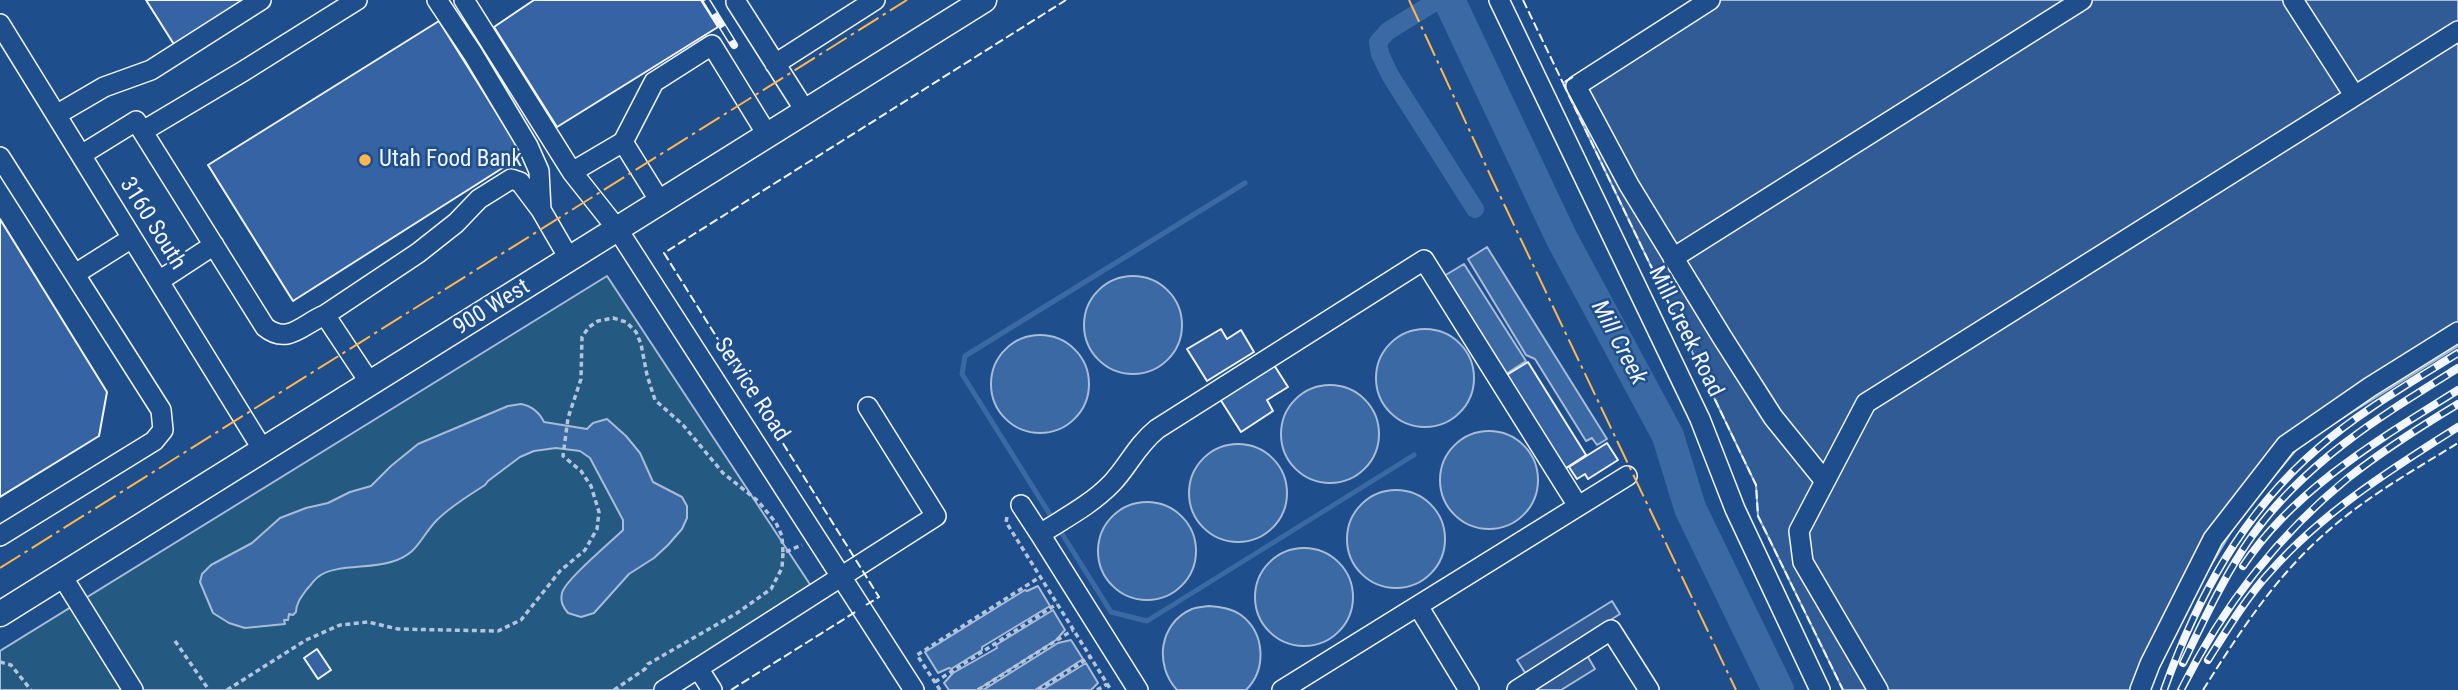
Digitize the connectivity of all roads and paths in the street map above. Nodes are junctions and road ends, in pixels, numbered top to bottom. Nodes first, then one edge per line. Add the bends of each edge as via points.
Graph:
1 (261, 0) edge
2 (357, 0) edge
3 (437, 0) edge
4 (464, 0) edge
5 (875, 0) edge
6 (984, 0) edge
7 (1499, 0) edge
8 (1710, 0) edge
9 (2082, 0) edge
10 (2293, 0) edge
11 (736, 2) dead end
12 (0, 24) edge
13 (2458, 31) edge
14 (775, 64) junction
15 (2354, 95) junction
16 (806, 112) junction
17 (56, 115) junction
18 (143, 131) junction
19 (768, 136) junction
20 (623, 142) junction
21 (81, 155) junction
22 (0, 157) edge
23 (572, 172) junction
24 (661, 203) junction
25 (541, 210) junction
26 (618, 230) junction
27 (132, 238) junction
28 (214, 245) junction
29 (1673, 258) junction
30 (570, 260) junction
31 (75, 274) junction
32 (159, 281) junction
33 (325, 315) junction
34 (2458, 332) edge
35 (370, 383) junction
36 (868, 407) dead end
37 (263, 450) junction
38 (1627, 476) dead end
39 (1824, 480) junction
40 (1021, 505) joint
41 (1578, 506) junction
42 (1050, 527) junction
43 (0, 536) edge
44 (803, 545) dead end
45 (783, 553) junction
46 (62, 576) junction
47 (843, 577) junction
48 (1040, 577) junction
49 (1057, 604) junction
50 (1418, 606) junction
51 (0, 614) edge
52 (1073, 630) junction
53 (175, 641) dead end
54 (1090, 657) junction
55 (0, 662) edge
56 (698, 668) junction
57 (934, 682) junction
58 (1107, 684) junction
59 (31, 690) edge
60 (133, 690) edge
61 (209, 690) edge
62 (227, 690) edge
63 (614, 690) edge
64 (664, 690) edge
65 (712, 690) edge
66 (914, 690) edge
67 (940, 690) edge
68 (978, 690) edge
69 (1038, 690) edge
70 (1097, 690) edge
71 (1111, 690) edge
72 (1138, 690) edge
73 (1282, 690) edge
74 (1469, 690) edge
75 (1517, 690) edge
76 (1649, 690) edge
77 (1820, 690) edge
78 (1878, 690) edge
79 (2140, 690) edge

1 - 17 street via 151,70 104,87
2 - 18 street
3 - 25 street via 528,146 539,171
4 - 23 street, Service Road
5 - 14 street
6 - 16 main road, 900 West
7 - 77 street, Mill Creek Road via 1700,419 1735,509
8 - 29 street via 1576,86
9 - 29 street
10 - 15 street
11 - 14 street
12 - 17 street, 3160 South
13 - 15 street
14 - 16 street
15 - 39 street via 1866,403
16 - 19 main road, 900 West
17 - 21 street, 3160 South
18 - 21 street via 136,121 131,122
18 - 28 street
19 - 20 street via 712,45 654,82
19 - 24 main road, 900 West
20 - 23 street
20 - 24 street
21 - 27 street, 3160 South
22 - 31 street
23 - 26 street, Service Road
24 - 26 main road, 900 West
25 - 30 street
25 - 33 street via 520,182 511,179 479,199 418,253
26 - 30 main road, 900 West
26 - 47 street, Service Road
27 - 31 street
27 - 32 street, 3160 South
28 - 32 street
28 - 33 street via 271,331 289,335
29 - 39 street via 1773,417
30 - 35 main road, 900 West
31 - 43 street via 161,410 163,430 153,441
32 - 37 street, 3160 South
33 - 35 street
34 - 79 street via 2286,444 2213,539
35 - 37 main road, 900 West
36 - 47 street via 936,516
37 - 46 main road, 900 West
38 - 41 street
39 - 78 street via 1799,531 1803,562
40 - 42 street
40 - 48 path via 1008,513 1006,522
41 - 42 street via 1424,260 1157,429 1101,493
41 - 50 street
42 - 72 street
44 - 45 path
45 - 62 path via 776,523 758,501 723,473 655,400 636,332 626,322 607,318 592,323 585,332 581,379 563,456 591,486 599,512 597,529 585,550 559,571 521,620 498,631 398,629 369,622 340,625 306,640
45 - 63 path via 782,568 771,589
46 - 51 main road, 900 West
46 - 60 street
47 - 56 street
47 - 66 street, Service Road
48 - 49 path
48 - 57 path via 918,655
49 - 52 path
49 - 57 path
50 - 73 street
50 - 74 street
52 - 54 path
52 - 68 path
53 - 61 path
54 - 58 path
54 - 69 path
55 - 59 path via 11,665
56 - 64 street
56 - 65 street
57 - 67 path
58 - 70 path
58 - 71 path
75 - 76 street via 1611,630

